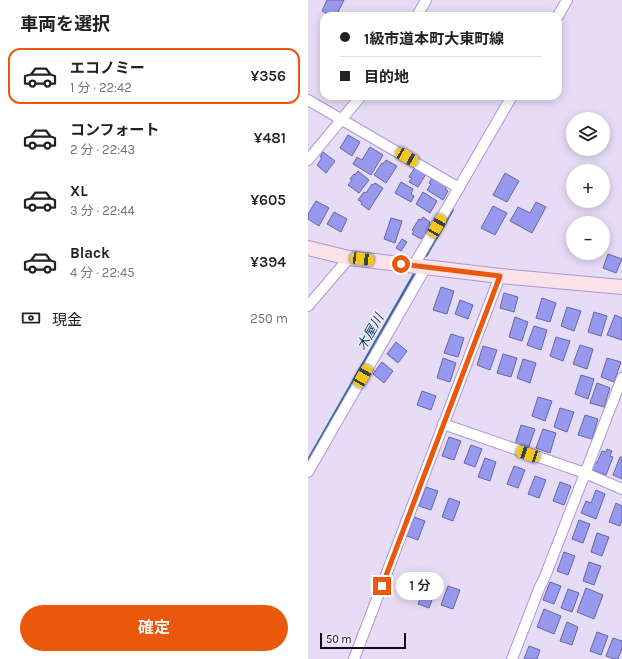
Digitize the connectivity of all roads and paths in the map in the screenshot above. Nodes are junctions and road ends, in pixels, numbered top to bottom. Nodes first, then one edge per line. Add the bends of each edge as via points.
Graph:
1 (426, 0) edge
2 (567, 0) edge
3 (418, 12) edge
4 (560, 12) edge
5 (308, 100) edge
6 (358, 100) edge
7 (510, 100) edge
8 (342, 120) junction
9 (308, 160) edge
10 (459, 188) junction
11 (308, 248) edge
12 (349, 258) junction
13 (420, 266) junction
14 (500, 276) junction
15 (622, 286) edge
16 (308, 306) edge
17 (622, 378) edge
18 (443, 424) junction
19 (308, 472) edge
20 (585, 474) junction
21 (622, 489) edge
22 (354, 659) edge
23 (512, 659) edge

1 - 3 street
2 - 4 street
5 - 8 street
6 - 8 street
7 - 10 street
8 - 9 street
8 - 10 street
10 - 13 street
11 - 12 street
12 - 13 street
12 - 16 street
13 - 14 street
13 - 19 street
14 - 15 street
14 - 18 street
17 - 20 street
18 - 20 street
18 - 22 street
20 - 21 street
20 - 23 street

